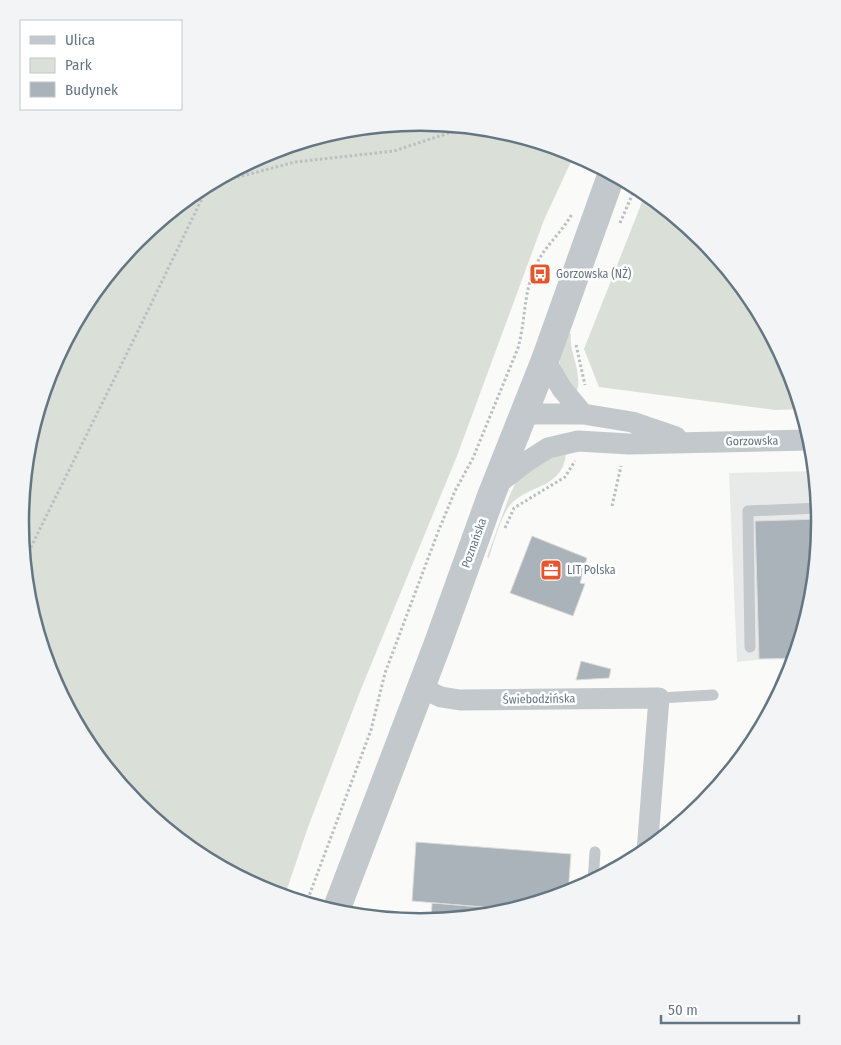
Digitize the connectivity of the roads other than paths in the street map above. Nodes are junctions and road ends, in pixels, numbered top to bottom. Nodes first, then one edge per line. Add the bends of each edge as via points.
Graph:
1 (610, 180) edge
2 (545, 360) junction
3 (525, 414) junction
4 (583, 414) junction
5 (804, 440) edge
6 (691, 442) junction
7 (577, 449) junction
8 (496, 485) junction
9 (811, 508) edge
10 (750, 647) dead end
11 (421, 688) junction
12 (713, 695) dead end
13 (659, 698) junction
14 (649, 840) edge
15 (595, 852) dead end
16 (595, 873) edge
17 (337, 905) edge

1 - 2 street, Poznańska
2 - 3 street, Poznańska
2 - 4 street via 562,389
3 - 4 street, Gorzowska
3 - 7 street, Gorzowska
3 - 8 street, Poznańska
4 - 6 street, Gorzowska via 632,422
5 - 6 street, Gorzowska
6 - 7 street, Gorzowska
7 - 8 street, Gorzowska via 548,448
8 - 11 street, Poznańska
9 - 10 lane via 748,511
11 - 13 street, Świebodzińska via 441,697 460,700
11 - 17 street, Poznańska
12 - 13 lane, Świebodzińska
13 - 14 street
15 - 16 lane

